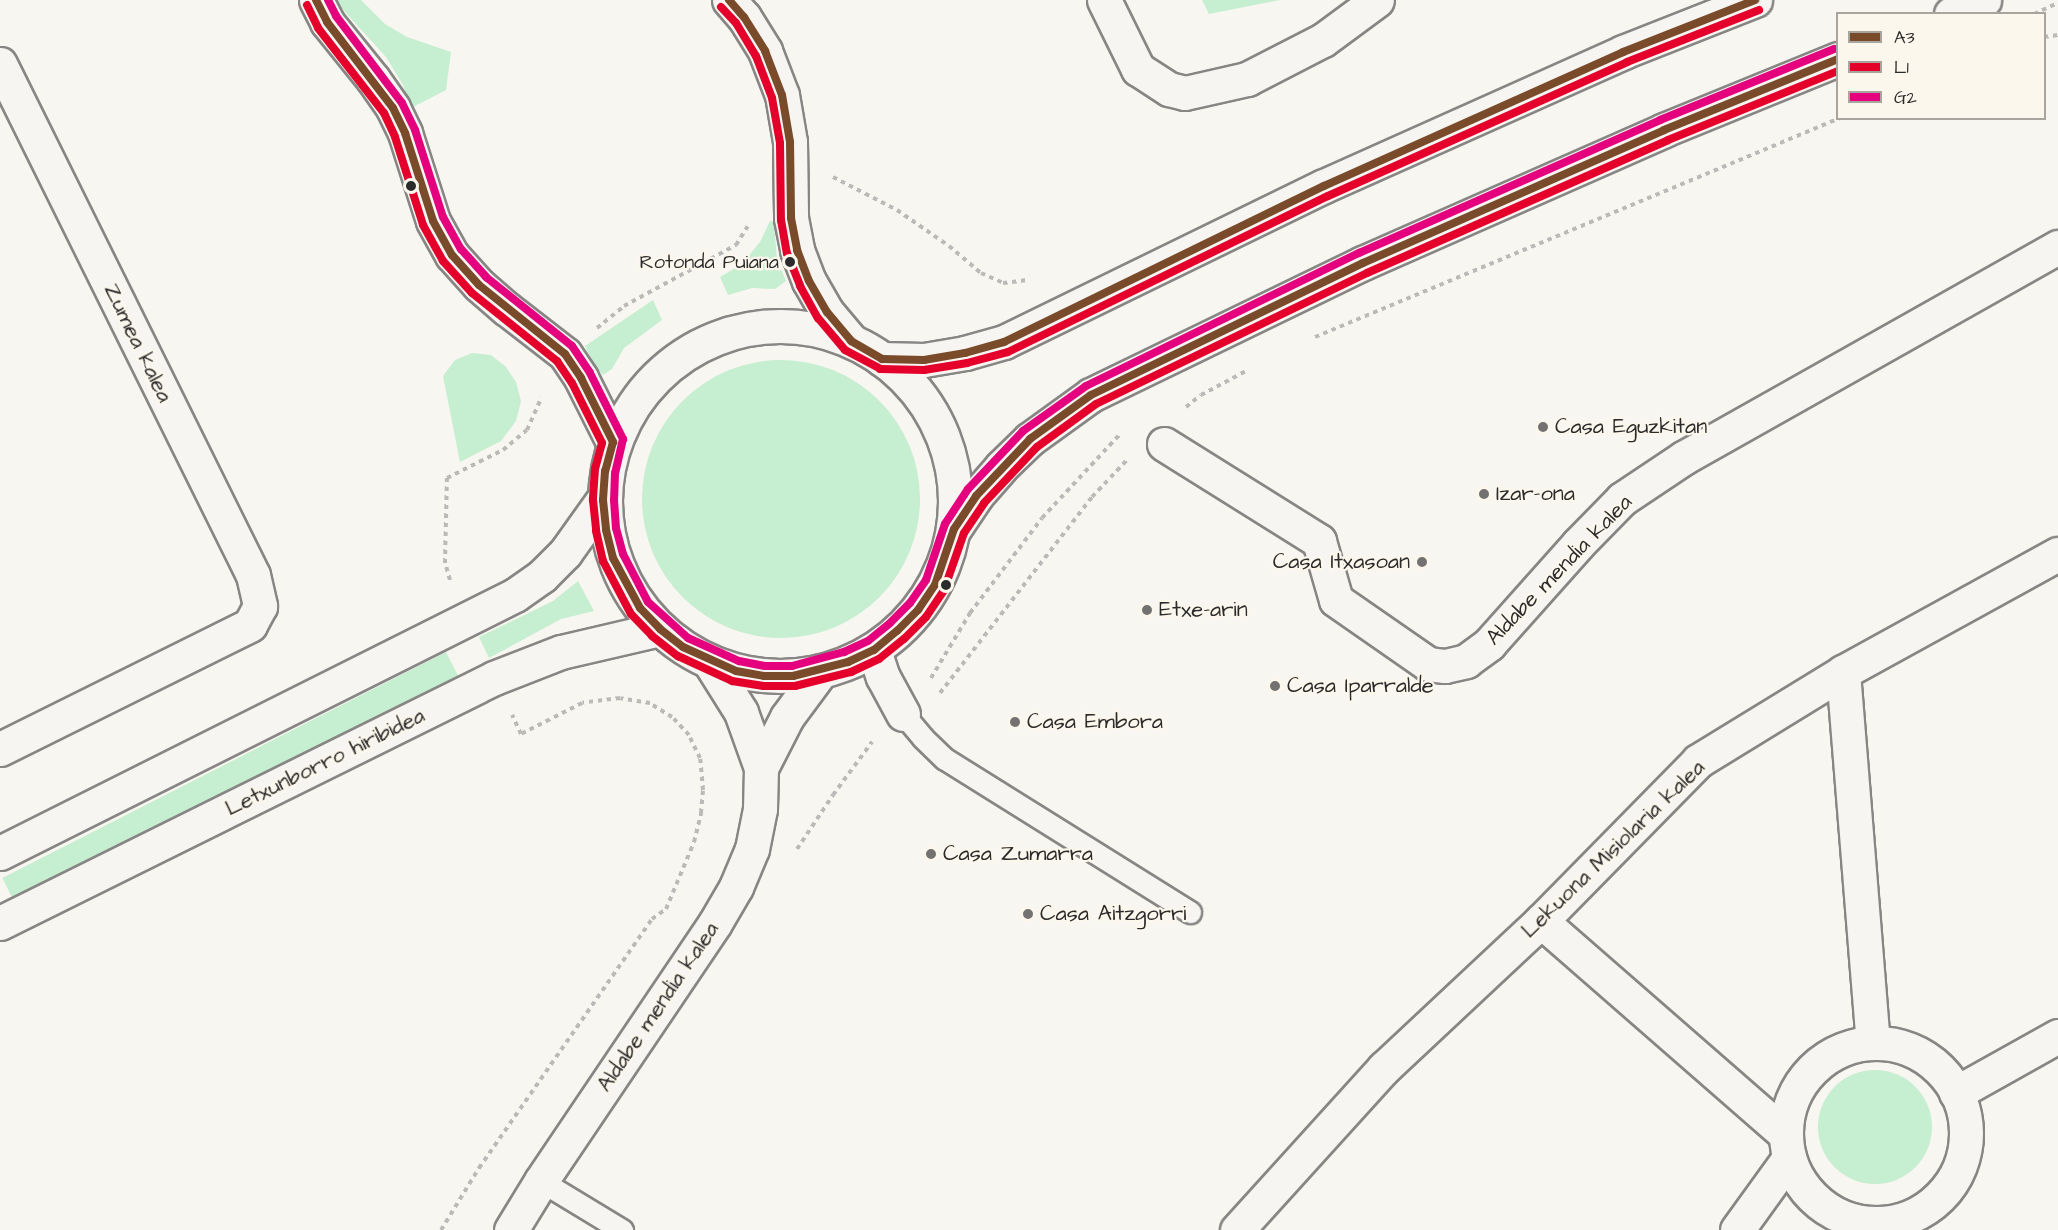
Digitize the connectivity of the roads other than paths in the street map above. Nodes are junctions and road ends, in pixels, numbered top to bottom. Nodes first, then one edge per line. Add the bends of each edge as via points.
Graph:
1 (316, 0) edge
2 (729, 0) edge
3 (1104, 0) edge
4 (1377, 0) edge
5 (1755, 0) edge
6 (1984, 0) edge
7 (1956, 12) edge
8 (1836, 60) edge
9 (0, 64) edge
10 (2058, 247) edge
11 (851, 341) junction
12 (882, 359) junction
13 (613, 442) junction
14 (1164, 444) dead end
15 (603, 500) junction
16 (954, 529) junction
17 (2058, 554) edge
18 (660, 629) junction
19 (874, 650) junction
20 (709, 661) junction
21 (821, 671) junction
22 (1843, 672) junction
23 (909, 720) joint
24 (0, 749) edge
25 (761, 768) junction
26 (0, 853) edge
27 (1190, 912) dead end
28 (1541, 921) junction
29 (0, 923) edge
30 (2058, 1036) edge
31 (1873, 1042) junction
32 (1956, 1093) junction
33 (1787, 1146) junction
34 (541, 1180) junction
35 (1945, 1192) junction
36 (510, 1230) edge
37 (622, 1230) edge
38 (1237, 1230) edge
39 (1737, 1230) edge
40 (1940, 1230) edge

1 - 13 street via 327,22 393,108 433,221 452,255 479,285 565,354
2 - 11 street via 765,51 782,95 790,142 791,218 797,250 818,297
3 - 4 street via 1138,69 1169,89 1185,93 1247,79 1323,40
5 - 12 street via 1623,52 1324,186 1004,342 924,360
6 - 7 street
8 - 16 street via 1664,130 1374,258 1099,391 1030,439 995,474
9 - 24 street, Zumea kalea via 253,575 260,606 250,625
10 - 14 street, Aldabe mendia kalea via 1685,458 1622,499 1489,644 1466,661 1445,666 1428,664 1336,600 1320,541
11 - 12 street
11 - 13 street via 835,334 781,324 727,332 678,356 639,394
12 - 16 street via 897,369 920,395 939,427 951,462 956,500
13 - 15 street
15 - 18 street via 613,558 640,608
15 - 26 street via 565,553 515,596
16 - 19 street via 934,585 918,610
17 - 22 street, Lekuona Misiolaria kalea
18 - 20 street
18 - 29 street, Letxunborro hiribidea via 561,652 494,678
19 - 21 street
19 - 23 street via 883,677
20 - 21 street via 764,676
20 - 25 street, Aldabe mendia kalea via 741,712
21 - 25 street, Aldabe mendia kalea via 787,717
22 - 28 street, Lekuona Misiolaria kalea via 1698,762
22 - 31 street
23 - 27 lane via 945,759
25 - 34 street, Aldabe mendia kalea via 760,808 752,849 736,887
28 - 33 street
28 - 38 street, Lekuona Misiolaria kalea via 1384,1068
30 - 32 street
31 - 32 street via 1897,1045 1925,1056 1950,1081
31 - 33 street via 1831,1054 1811,1069 1791,1101
32 - 35 street via 1962,1102 1967,1130 1963,1160
33 - 35 street via 1808,1193 1837,1215 1881,1224 1914,1216
33 - 39 street
34 - 36 street, Aldabe mendia kalea
34 - 37 lane
35 - 40 street

